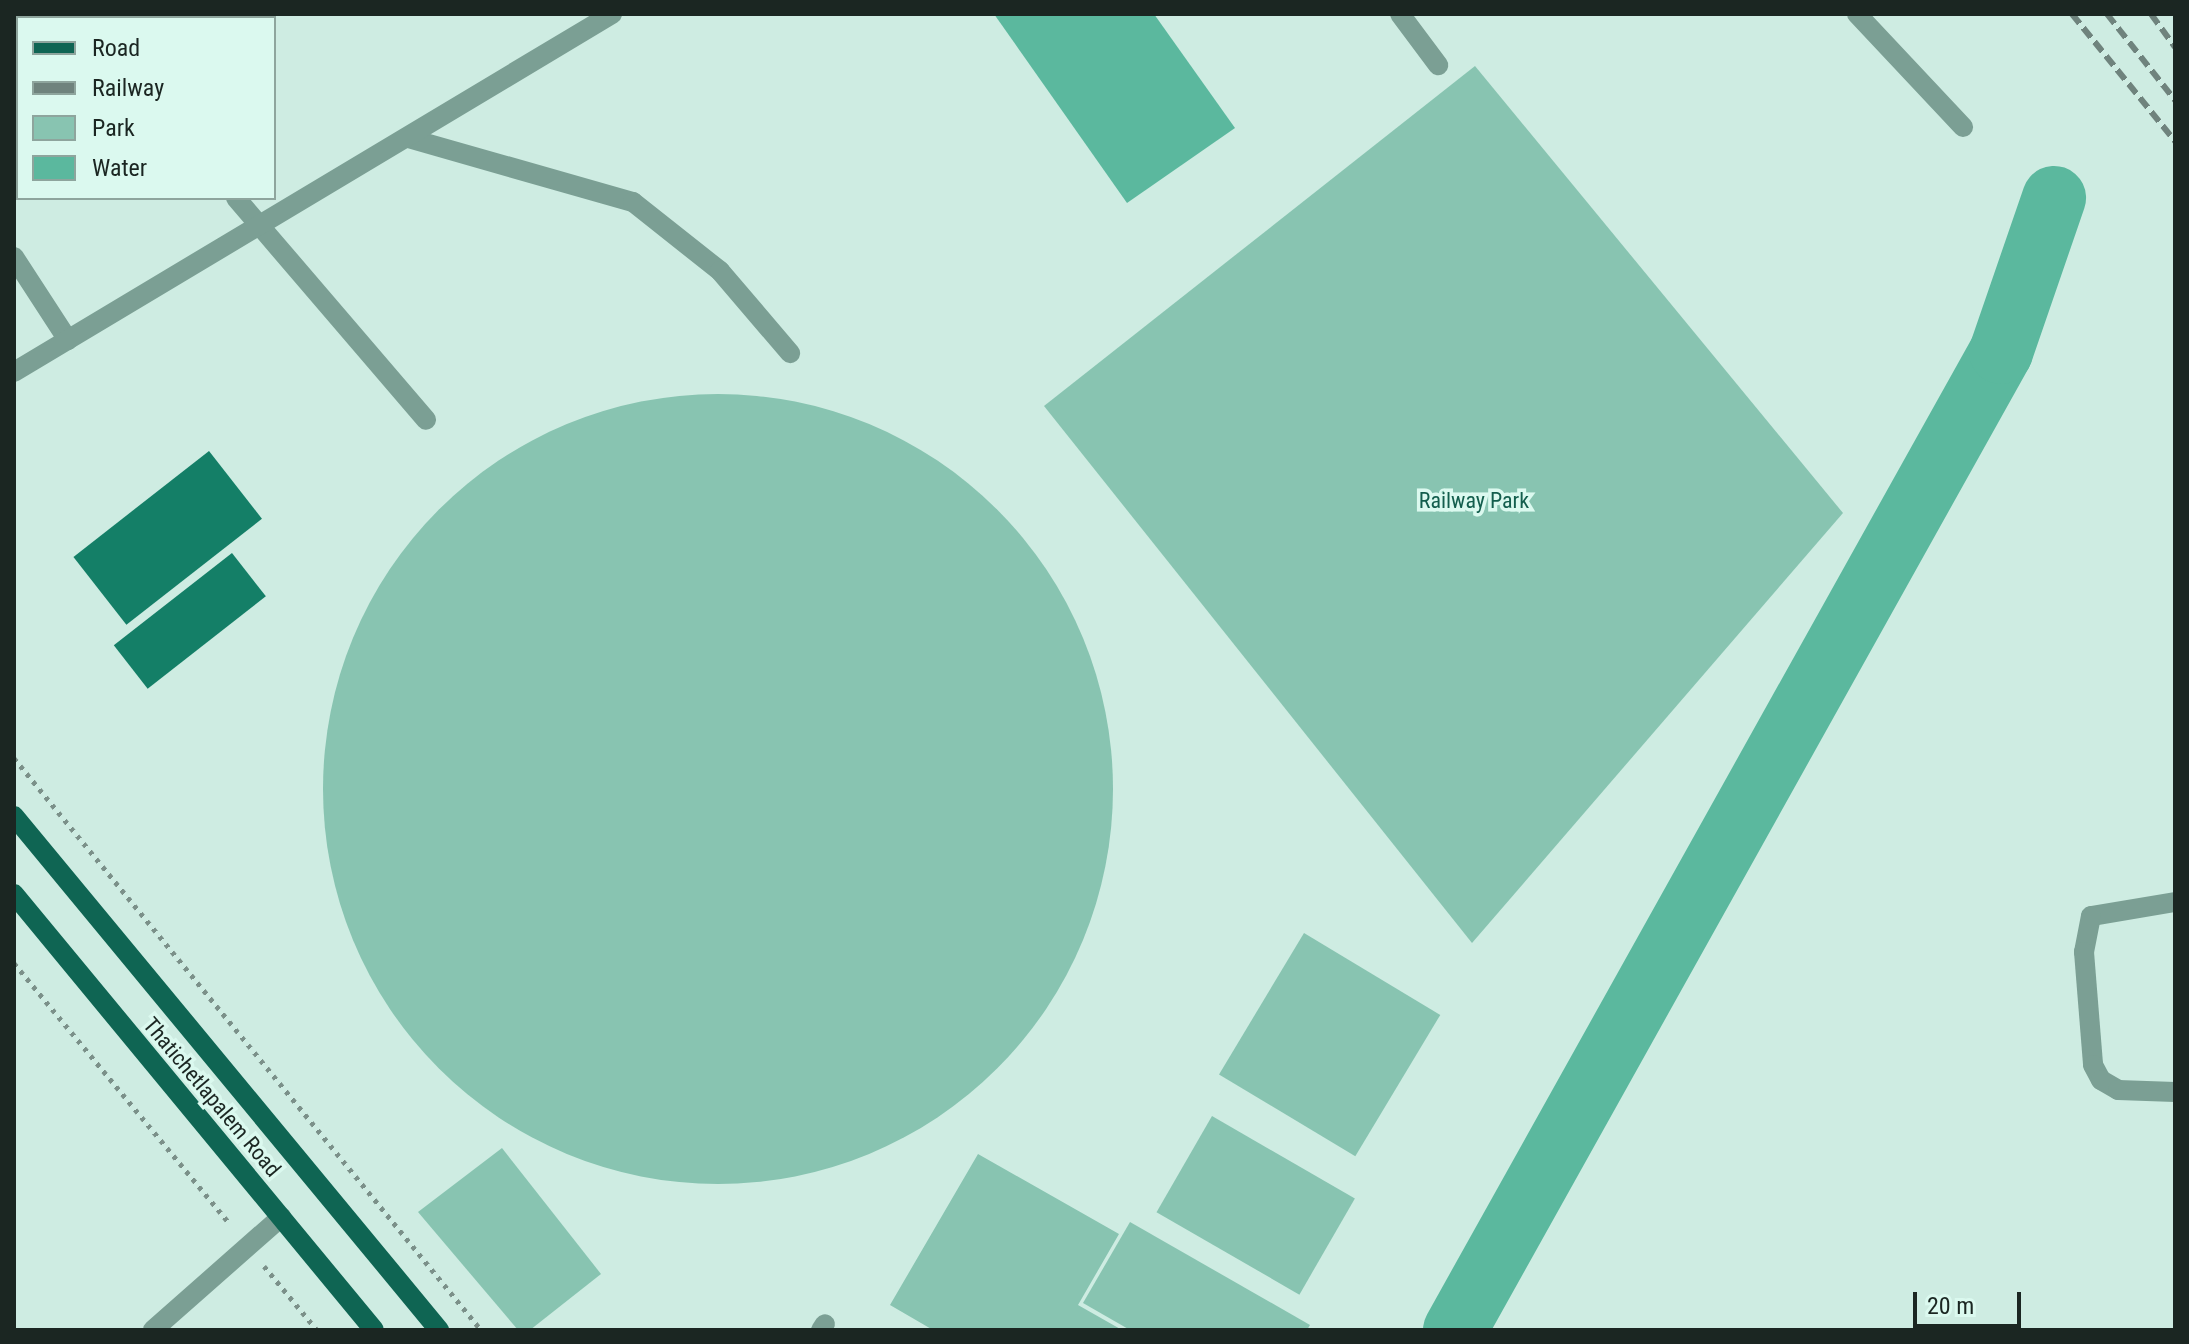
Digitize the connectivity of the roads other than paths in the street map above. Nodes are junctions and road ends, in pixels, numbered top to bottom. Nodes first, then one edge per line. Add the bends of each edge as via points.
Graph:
1 (612, 14) edge
2 (1400, 14) edge
3 (1857, 14) edge
4 (1438, 65) dead end
5 (1963, 127) dead end
6 (408, 138) junction
7 (238, 200) edge
8 (260, 230) junction
9 (14, 257) edge
10 (68, 340) junction
11 (790, 353) dead end
12 (14, 372) edge
13 (426, 420) dead end
14 (14, 816) edge
15 (14, 894) edge
16 (2175, 902) edge
17 (2175, 1092) edge
18 (281, 1217) junction
19 (153, 1330) edge
20 (374, 1330) edge
21 (439, 1330) edge

1 - 6 street
2 - 4 street
3 - 5 street
6 - 8 street
6 - 11 street via 633,202 720,271
7 - 8 street
8 - 10 street
8 - 13 street
9 - 10 street
10 - 12 street
14 - 21 main road
15 - 18 main road, Thatichetlapalem Road
16 - 17 street via 2091,916 2084,952 2093,1065 2101,1080 2118,1090
18 - 19 street
18 - 20 main road, Thatichetlapalem Road

